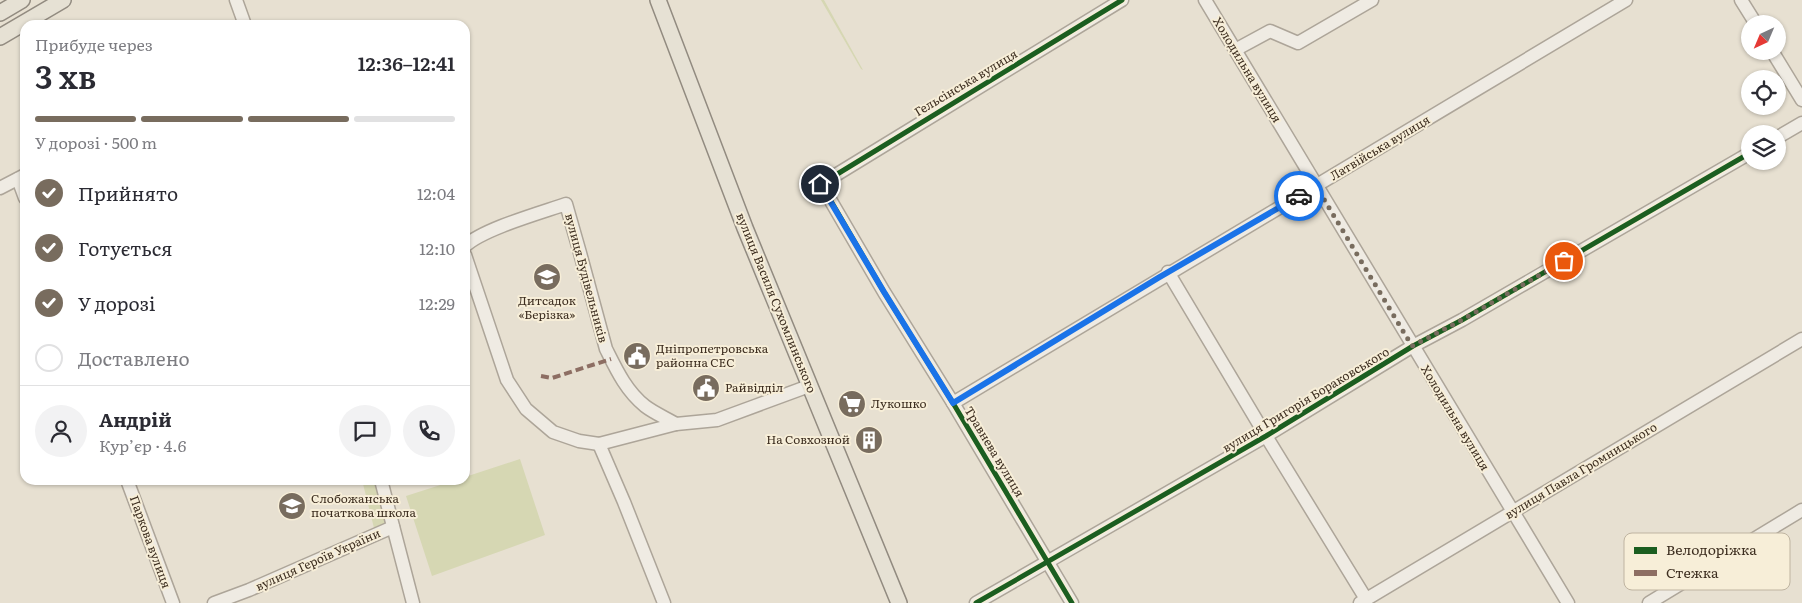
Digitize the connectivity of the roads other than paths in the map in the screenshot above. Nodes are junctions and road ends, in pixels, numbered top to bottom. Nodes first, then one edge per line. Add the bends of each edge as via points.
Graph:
1 (22, 0) edge
2 (63, 0) edge
3 (236, 0) edge
4 (658, 0) edge
5 (1122, 0) edge
6 (1205, 0) edge
7 (1372, 0) edge
8 (1626, 0) edge
9 (1741, 0) edge
10 (0, 13) edge
11 (1750, 15) edge
12 (29, 20) edge
13 (243, 20) edge
14 (20, 25) edge
15 (0, 37) edge
16 (1235, 50) junction
17 (1778, 60) edge
18 (1802, 100) edge
19 (1802, 123) edge
20 (1786, 132) edge
21 (1741, 158) edge
22 (20, 178) edge
23 (820, 184) joint
24 (1316, 186) junction
25 (0, 188) edge
26 (470, 241) edge
27 (470, 270) edge
28 (1168, 272) junction
29 (1802, 339) edge
30 (1412, 346) junction
31 (809, 386) junction
32 (953, 403) junction
33 (656, 413) junction
34 (676, 424) junction
35 (654, 429) junction
36 (1266, 436) junction
37 (599, 444) junction
38 (130, 485) edge
39 (382, 485) edge
40 (1802, 510) edge
41 (1512, 512) junction
42 (393, 527) junction
43 (1764, 533) edge
44 (1047, 562) junction
45 (1670, 590) edge
46 (1363, 601) edge
47 (173, 603) edge
48 (214, 603) edge
49 (413, 603) edge
50 (664, 603) edge
51 (899, 603) edge
52 (976, 603) edge
53 (1072, 603) edge
54 (1568, 603) edge
55 (1648, 603) edge

1 - 10 main road
2 - 12 main road
3 - 13 street
4 - 31 main road, вулиця Василя Сухомлинського
5 - 23 street, Гельсінська вулиця
6 - 16 street, Холодильна вулиця
7 - 16 street via 1298,43 1270,31
8 - 24 street, Латвійська вулиця
9 - 11 street
14 - 15 main road
16 - 24 street, Холодильна вулиця
17 - 18 street
19 - 20 street
21 - 30 street, вулиця Григорія Бораковського
22 - 25 street
23 - 32 street, Травнева вулиця
24 - 28 street, Латвійська вулиця
24 - 30 street, Холодильна вулиця
26 - 33 street, вулиця Будівельників via 566,204 606,348 623,383
27 - 37 street via 507,380 526,409 553,432
28 - 32 street, Латвійська вулиця
28 - 36 street
29 - 41 street, вулиця Павла Громницького
30 - 36 street, вулиця Григорія Бораковського
30 - 41 street, Холодильна вулиця
31 - 34 street via 717,420
31 - 51 main road, вулиця Василя Сухомлинського
32 - 44 street, Травнева вулиця
33 - 34 street, вулиця Будівельників
33 - 35 street
34 - 35 street
35 - 37 street
36 - 44 street, вулиця Григорія Бораковського
36 - 46 street
37 - 50 street
38 - 47 street, Паркова вулиця
39 - 42 street, вулиця Героїв України
40 - 43 street
41 - 46 street, вулиця Павла Громницького
41 - 54 street, Холодильна вулиця
42 - 48 street, вулиця Героїв України
42 - 49 street, вулиця Героїв України
44 - 52 street, вулиця Григорія Бораковського
44 - 53 street, Травнева вулиця
45 - 55 street

